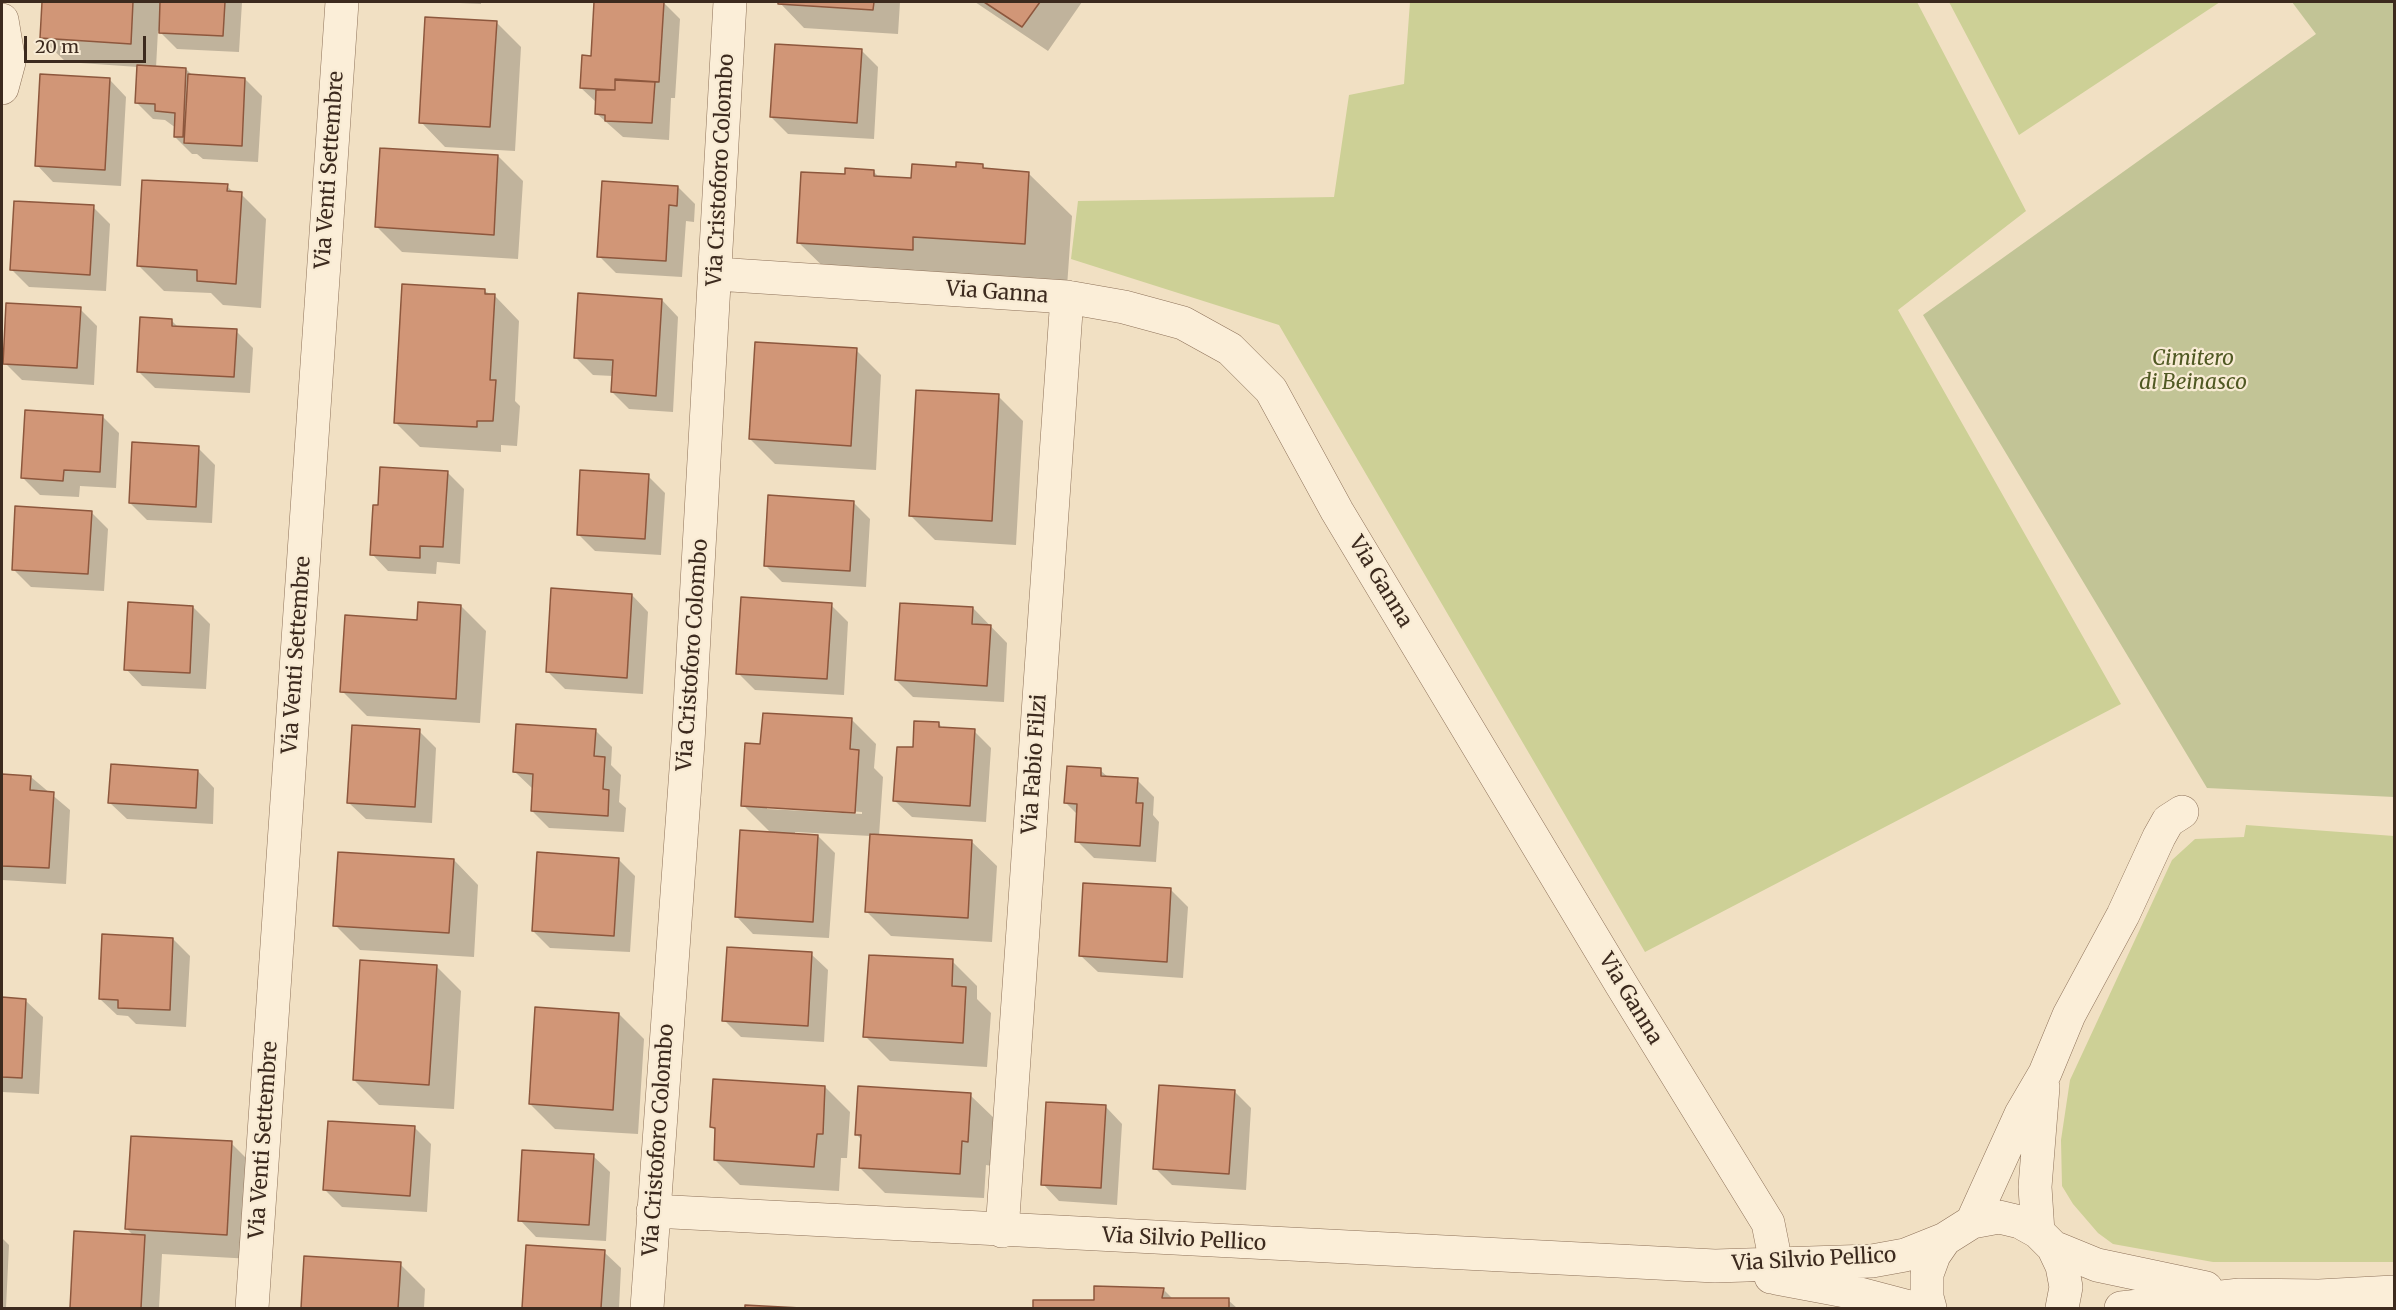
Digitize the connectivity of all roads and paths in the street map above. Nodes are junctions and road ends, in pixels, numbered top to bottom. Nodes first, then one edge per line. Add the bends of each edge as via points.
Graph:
1 (342, 2) edge
2 (730, 2) edge
3 (2, 20) edge
4 (2, 88) edge
5 (716, 274) junction
6 (1067, 297) junction
7 (2182, 812) dead end
8 (2045, 1073) junction
9 (653, 1211) junction
10 (1958, 1230) junction
11 (1002, 1231) junction
12 (2046, 1240) junction
13 (1772, 1271) junction
14 (2394, 1292) edge
15 (2240, 1295) junction
16 (252, 1308) edge
17 (647, 1308) edge
18 (1912, 1308) edge
19 (1930, 1308) edge
20 (2062, 1308) edge
21 (2121, 1308) edge

1 - 16 street, Via Venti Settembre
2 - 5 street, Via Cristoforo Colombo
3 - 4 street via 9,62
5 - 6 street, Via Ganna
5 - 9 street, Via Cristoforo Colombo via 688,742
6 - 11 street, Via Fabio Filzi
6 - 13 street, Via Ganna via 1183,323 1230,349 1271,390 1337,511 1768,1222
7 - 8 street via 2168,821 2159,837 2123,915 2069,1015
8 - 10 street
8 - 12 street via 2035,1187
9 - 11 street, Via Silvio Pellico
9 - 17 street, Via Cristoforo Colombo
10 - 12 street, Via Silvio Pellico via 1999,1217 2020,1222
10 - 13 street, Via Silvio Pellico via 1905,1256
10 - 19 street via 1934,1255 1927,1274
11 - 13 street, Via Silvio Pellico
12 - 15 street, Via Silvio Pellico via 2097,1266
12 - 20 street via 2062,1266 2066,1287
13 - 18 street, Via Silvio Pellico
14 - 15 street
15 - 21 street

